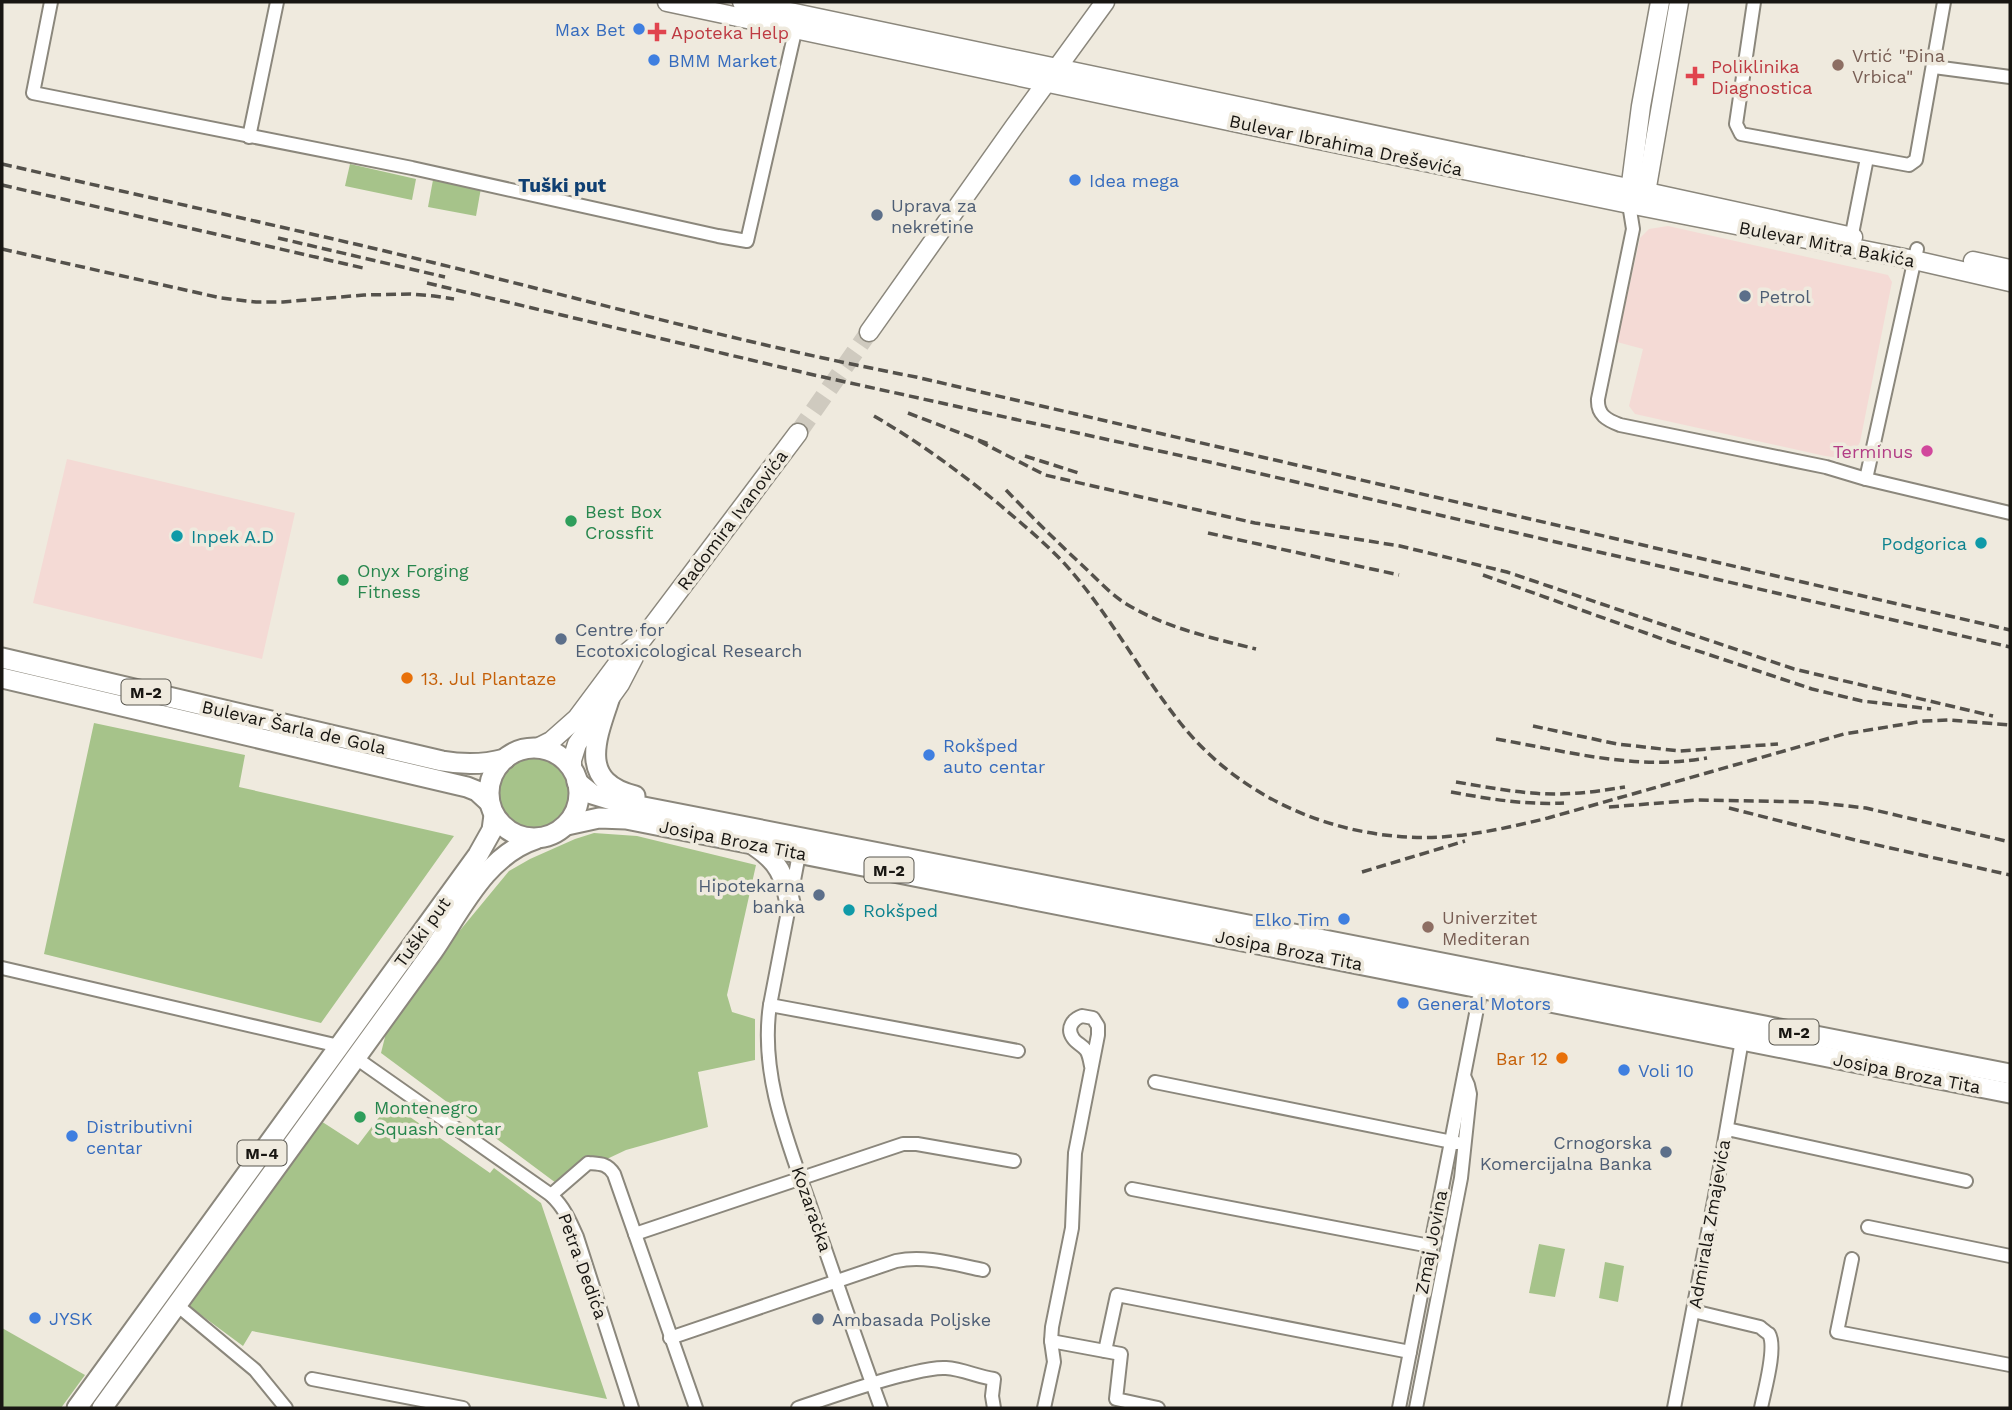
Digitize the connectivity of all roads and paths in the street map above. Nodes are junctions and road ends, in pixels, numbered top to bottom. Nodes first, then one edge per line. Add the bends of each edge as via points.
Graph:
1 (51, 2) edge
2 (277, 2) edge
3 (667, 2) edge
4 (742, 2) edge
5 (1105, 2) edge
6 (1660, 2) edge
7 (1679, 2) edge
8 (1754, 2) edge
9 (1944, 2) edge
10 (797, 21) junction
11 (1934, 67) junction
12 (1052, 75) junction
13 (2010, 77) edge
14 (248, 137) junction
15 (1867, 158) junction
16 (1637, 198) junction
17 (1850, 242) junction
18 (1915, 255) junction
19 (2010, 269) edge
20 (2010, 282) edge
21 (869, 332) tunnel mouth
22 (798, 433) tunnel mouth
23 (1866, 479) junction
24 (2010, 513) edge
25 (641, 641) junction
26 (2, 658) edge
27 (2, 678) edge
28 (609, 700) junction
29 (255, 727) junction
30 (537, 748) junction
31 (505, 759) junction
32 (575, 775) junction
33 (491, 808) junction
34 (674, 813) junction
35 (566, 825) junction
36 (537, 839) junction
37 (751, 843) junction
38 (801, 845) junction
39 (790, 903) junction
40 (2, 968) edge
41 (1483, 980) junction
42 (770, 1005) junction
43 (1742, 1040) junction
44 (339, 1046) junction
45 (1018, 1051) dead end
46 (356, 1058) junction
47 (1091, 1066) dead end
48 (2010, 1074) edge
49 (1464, 1076) junction
50 (1155, 1082) dead end
51 (2010, 1093) edge
52 (1727, 1129) junction
53 (1451, 1142) junction
54 (1465, 1144) junction
55 (1014, 1161) dead end
56 (801, 1178) junction
57 (1966, 1181) dead end
58 (1132, 1189) dead end
59 (551, 1195) junction
60 (1868, 1227) dead end
61 (635, 1234) junction
62 (1430, 1247) junction
63 (2010, 1256) edge
64 (1852, 1259) dead end
65 (983, 1270) dead end
66 (836, 1281) junction
67 (177, 1305) junction
68 (1693, 1311) junction
69 (670, 1338) junction
70 (1051, 1341) junction
71 (1105, 1351) junction
72 (1410, 1352) junction
73 (2010, 1365) edge
74 (312, 1378) dead end
75 (872, 1383) junction
76 (77, 1408) edge
77 (102, 1408) edge
78 (286, 1408) edge
79 (463, 1408) edge
80 (632, 1408) edge
81 (696, 1408) edge
82 (798, 1408) edge
83 (881, 1408) edge
84 (994, 1408) edge
85 (1044, 1408) edge
86 (1158, 1408) edge
87 (1399, 1408) edge
88 (1416, 1408) edge
89 (1674, 1408) edge
90 (1761, 1408) edge

1 - 14 street via 33,93
2 - 14 street
3 - 10 street
4 - 10 street
5 - 12 street
6 - 16 street via 1641,106
7 - 16 street
8 - 15 street via 1738,130
9 - 11 street
10 - 12 street, Bulevar Ibrahima Dreševića
10 - 14 street via 747,241
11 - 13 street
11 - 15 street via 1916,160 1909,165
12 - 16 street, Bulevar Ibrahima Dreševića
12 - 21 street
15 - 17 street
16 - 17 street, Bulevar Mitra Bakića
16 - 23 street via 1640,218 1633,229 1598,399 1601,415 1620,425
17 - 18 street, Bulevar Mitra Bakića
18 - 19 street, Bulevar Mitra Bakića
18 - 20 street, Bulevar Mitra Bakića
18 - 23 street
22 - 25 street, Radomira Ivanovića
23 - 24 street
25 - 28 street
25 - 30 street via 624,655 577,718
26 - 29 main road, Bulevar Šarla de Gola / M-2
27 - 29 main road, Bulevar Šarla de Gola / M-2
28 - 32 street via 578,744 572,760
28 - 34 main road via 594,755 600,774 617,790
29 - 31 main road, Bulevar Šarla de Gola / M-2 via 451,763
29 - 33 main road, Bulevar Šarla de Gola / M-2 via 470,788 483,795
30 - 31 main road, M-2 via 514,752
30 - 32 main road, M-2 via 561,757
31 - 33 main road via 491,778
32 - 34 main road, Josipa Broza Tita / M-2 via 592,794
32 - 35 main road via 578,804
33 - 36 main road, M-2 via 498,822 512,833
33 - 44 main road, Tuški put / M-4 via 492,830 478,855
34 - 38 main road, Josipa Broza Tita / M-2
35 - 36 main road, M-2
35 - 37 main road, Josipa Broza Tita / M-2 via 599,818 626,819
36 - 46 main road, Tuški put / M-4 via 516,847 488,872
37 - 38 main road, Josipa Broza Tita / M-2
37 - 39 main road via 776,863
38 - 39 street, Kozaračka
38 - 41 main road, Josipa Broza Tita / M-2
39 - 42 street, Kozaračka
40 - 44 street
41 - 43 main road, Josipa Broza Tita / M-2
41 - 48 main road, Josipa Broza Tita / M-2
41 - 49 street, Zmaj Jovina
42 - 45 street
42 - 56 street, Kozaračka via 768,1066
43 - 51 main road, Josipa Broza Tita / M-2
43 - 52 street, Admirala Zmajevića
44 - 76 main road, M-4
46 - 59 street, Petra Dedića
46 - 67 main road, M-4
47 - 70 street via 1075,1153 1072,1228
49 - 53 street, Zmaj Jovina
49 - 54 street, Zmaj Jovina via 1470,1094
50 - 53 street
52 - 57 street
52 - 68 street, Admirala Zmajevića
53 - 54 street
53 - 62 street, Zmaj Jovina
54 - 88 street, Zmaj Jovina
55 - 56 street via 911,1144
56 - 61 street
56 - 66 street, Kozaračka
58 - 62 street
59 - 61 street via 588,1163 604,1164 614,1174
59 - 80 street, Petra Dedića via 577,1237
60 - 63 street
61 - 69 street
62 - 72 street, Zmaj Jovina
64 - 73 street via 1837,1332
65 - 66 street via 911,1258
66 - 69 street
66 - 75 street, Kozaračka
67 - 77 main road, M-4
67 - 78 street via 255,1370
68 - 89 street, Admirala Zmajevića
68 - 90 street via 1760,1327 1769,1334 1771,1355
69 - 81 street
70 - 71 street
70 - 85 street via 1054,1362
71 - 72 street via 1117,1295
71 - 86 street via 1121,1354 1116,1399
72 - 87 street, Zmaj Jovina
74 - 79 street
75 - 82 street
75 - 83 street, Kozaračka
75 - 84 street via 936,1368 973,1373 994,1380

